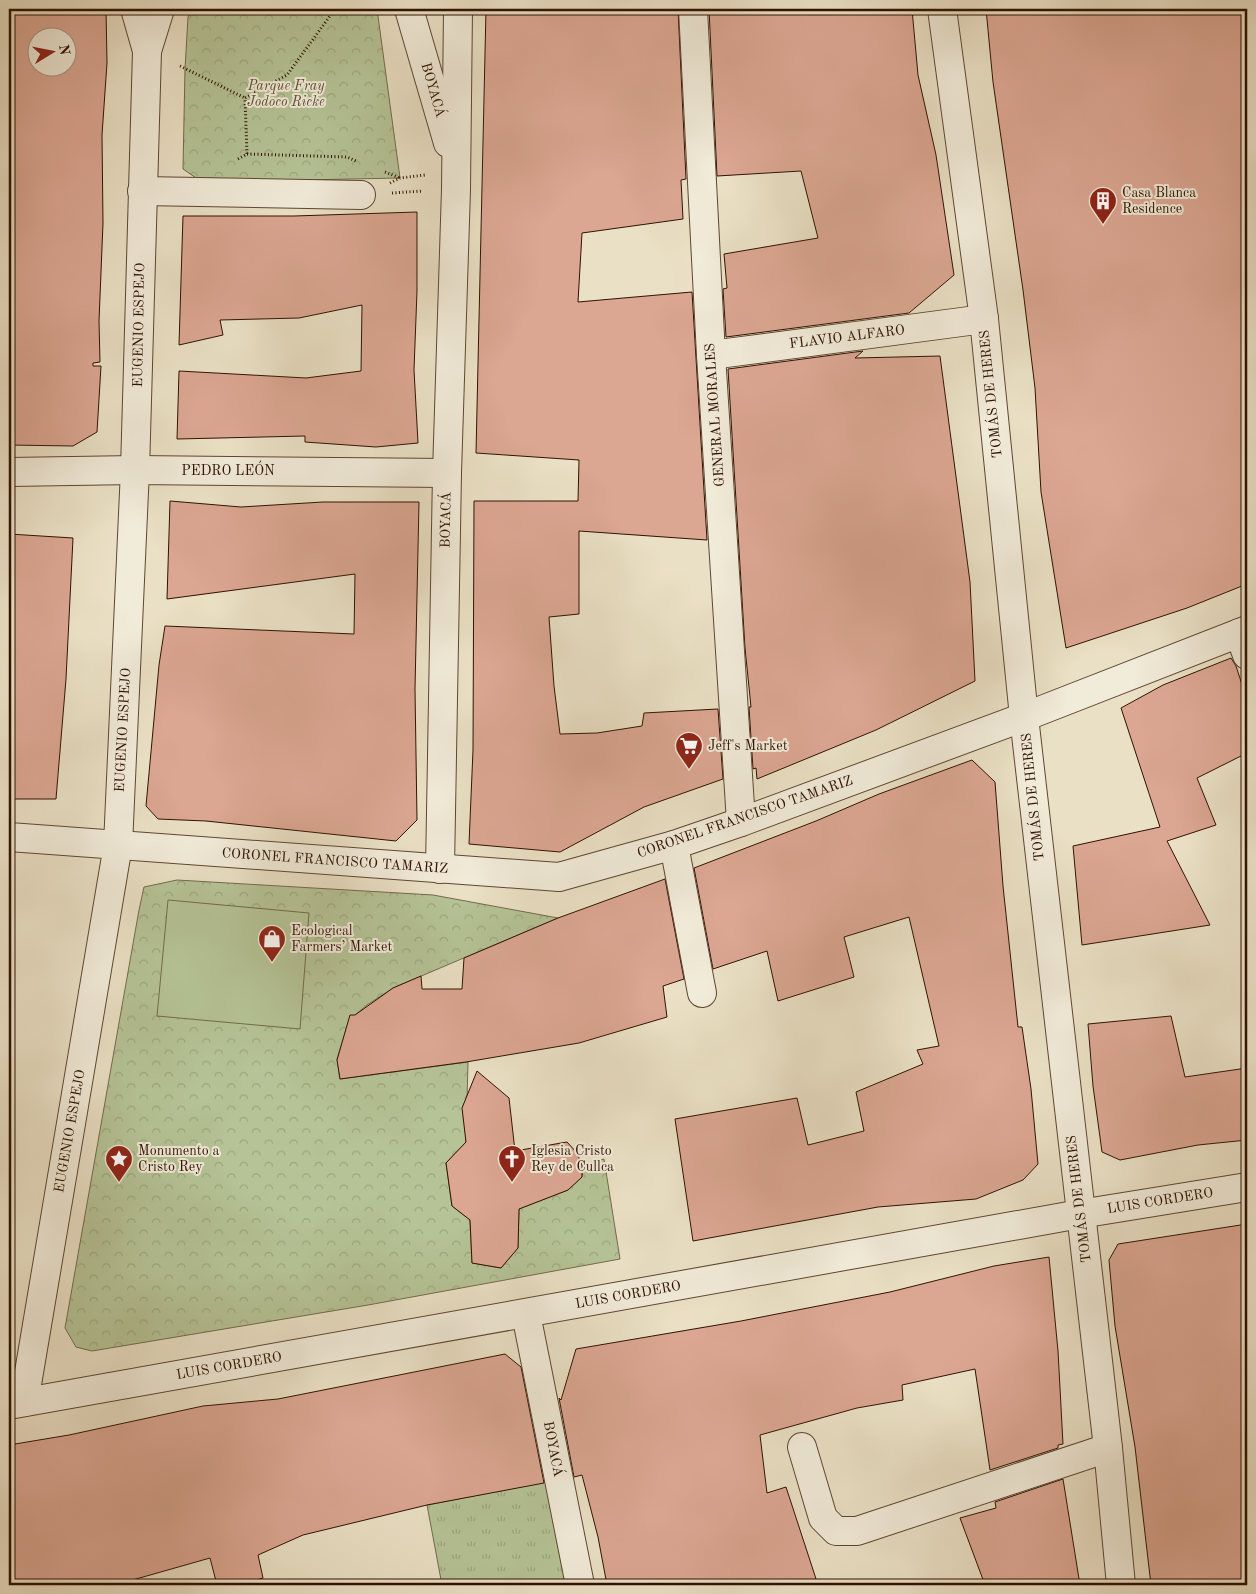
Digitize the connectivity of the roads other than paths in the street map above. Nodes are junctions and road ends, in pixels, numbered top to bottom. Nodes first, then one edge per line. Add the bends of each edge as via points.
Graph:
1 (135, 9) edge
2 (160, 9) edge
3 (409, 9) edge
4 (458, 9) edge
5 (693, 9) edge
6 (942, 9) edge
7 (147, 51) junction
8 (456, 180) junction
9 (142, 191) junction
10 (362, 195) road end
11 (984, 320) junction
12 (711, 355) junction
13 (135, 470) junction
14 (9, 472) edge
15 (447, 473) junction
16 (1244, 639) edge
17 (1024, 717) junction
18 (741, 822) junction
19 (9, 837) edge
20 (118, 845) junction
21 (674, 845) junction
22 (440, 869) junction
23 (702, 993) dead end
24 (1247, 1187) edge
25 (1080, 1214) junction
26 (526, 1314) junction
27 (16, 1403) edge
28 (802, 1447) dead end
29 (1108, 1448) junction
30 (580, 1585) edge
31 (1121, 1585) edge

1 - 7 street, EUGENIO ESPEJO
2 - 7 street, EUGENIO ESPEJO
3 - 8 street, BOYACÁ
4 - 8 street, BOYACÁ
5 - 12 street, GENERAL MORALES
6 - 11 street, TOMÁS DE HERES
7 - 9 street, EUGENIO ESPEJO
8 - 15 street, BOYACÁ
9 - 10 street
9 - 13 street, EUGENIO ESPEJO
11 - 12 street, FLAVIO ALFARO
11 - 17 street, TOMÁS DE HERES
12 - 18 street, GENERAL MORALES
13 - 14 street, PEDRO LEÓN
13 - 15 street, PEDRO LEÓN
13 - 20 street, EUGENIO ESPEJO
15 - 22 street, BOYACÁ
16 - 17 street, CORONEL FRANCISCO TAMARIZ
17 - 18 street, CORONEL FRANCISCO TAMARIZ
17 - 25 street, TOMÁS DE HERES
18 - 21 street, CORONEL FRANCISCO TAMARIZ
19 - 20 street, CORONEL FRANCISCO TAMARIZ
20 - 22 street, CORONEL FRANCISCO TAMARIZ
20 - 27 street, EUGENIO ESPEJO
21 - 22 street, CORONEL FRANCISCO TAMARIZ via 559,876
21 - 23 street
24 - 25 street, LUIS CORDERO
25 - 26 street, LUIS CORDERO
25 - 29 street, TOMÁS DE HERES
26 - 27 street, LUIS CORDERO
26 - 30 street, BOYACÁ
28 - 29 street via 823,1518 836,1531 857,1531
29 - 31 street, TOMÁS DE HERES

